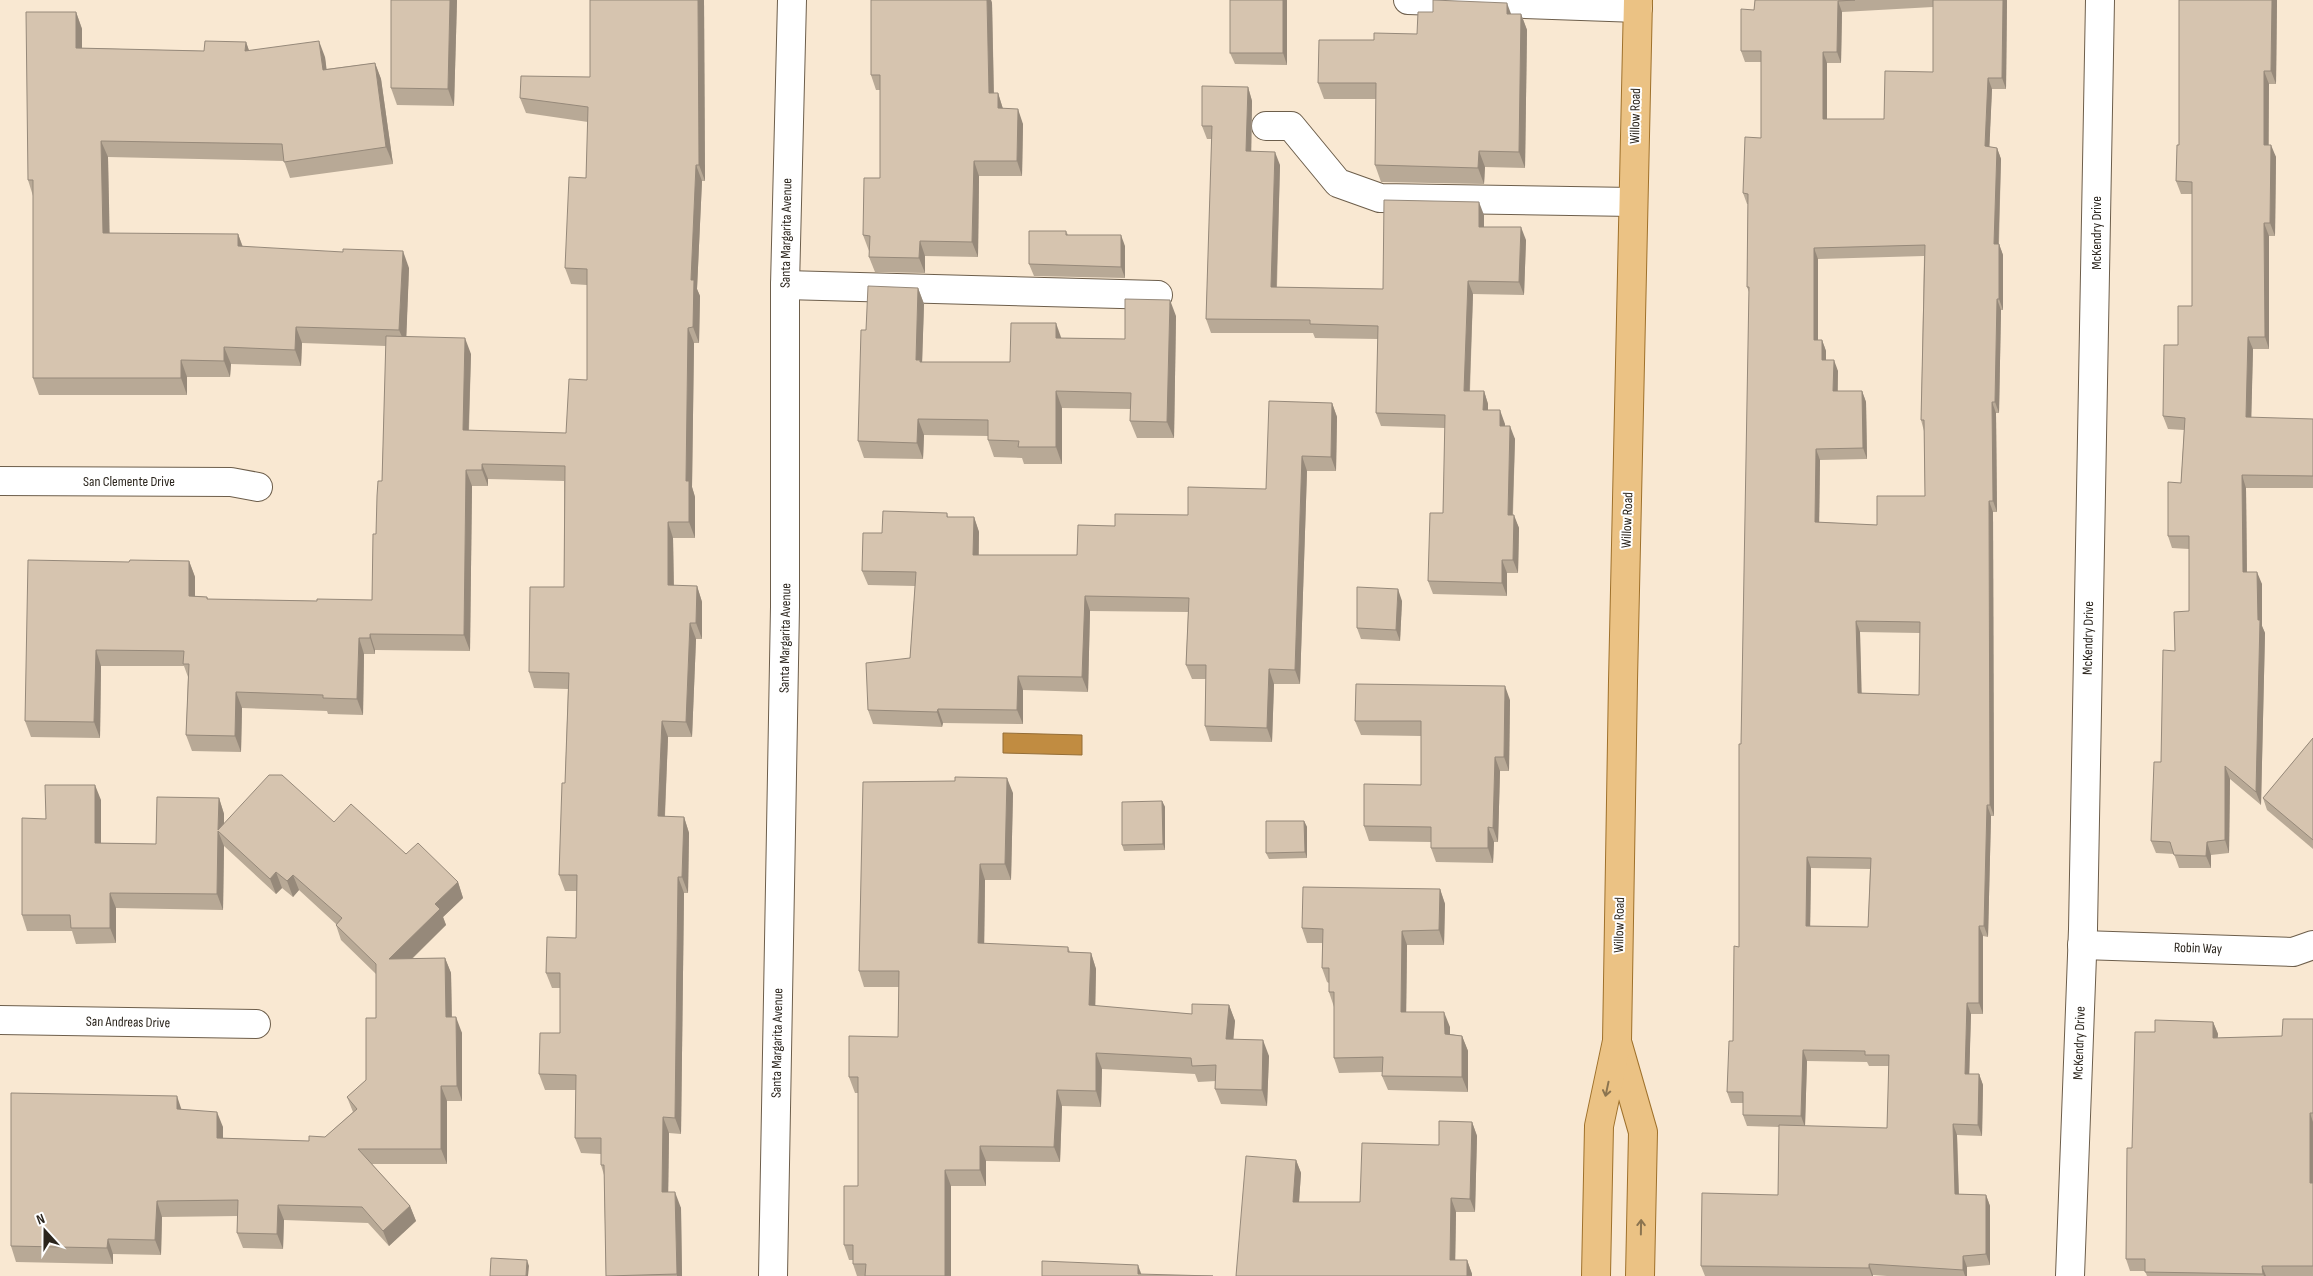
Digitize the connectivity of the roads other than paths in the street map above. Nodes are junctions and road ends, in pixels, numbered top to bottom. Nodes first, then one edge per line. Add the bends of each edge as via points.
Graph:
1 (792, 0) edge
2 (1408, 0) edge
3 (2100, 0) edge
4 (1638, 4) edge
5 (1266, 126) dead end
6 (1633, 202) junction
7 (785, 285) junction
8 (1158, 295) dead end
9 (0, 481) edge
10 (258, 487) dead end
11 (2082, 945) junction
12 (2313, 945) edge
13 (0, 1020) edge
14 (256, 1024) dead end
15 (1617, 1041) junction
16 (774, 1276) edge
17 (1596, 1276) edge
18 (1640, 1276) edge
19 (2070, 1276) edge

1 - 7 street, Santa Margarita Avenue
2 - 4 street
3 - 11 street, McKendry Drive
4 - 6 main road, Willow Road
5 - 6 street via 1292,126 1338,183 1380,198
6 - 15 main road, Willow Road
7 - 8 street
7 - 16 street, Santa Margarita Avenue via 786,607
9 - 10 street, San Clemente Drive via 231,482
11 - 12 street, Robin Way via 2293,952
11 - 19 street, McKendry Drive
13 - 14 street, San Andreas Drive
15 -> 17 main road, Willow Road via 1599,1126
18 -> 15 main road, Willow Road via 1643,1132

